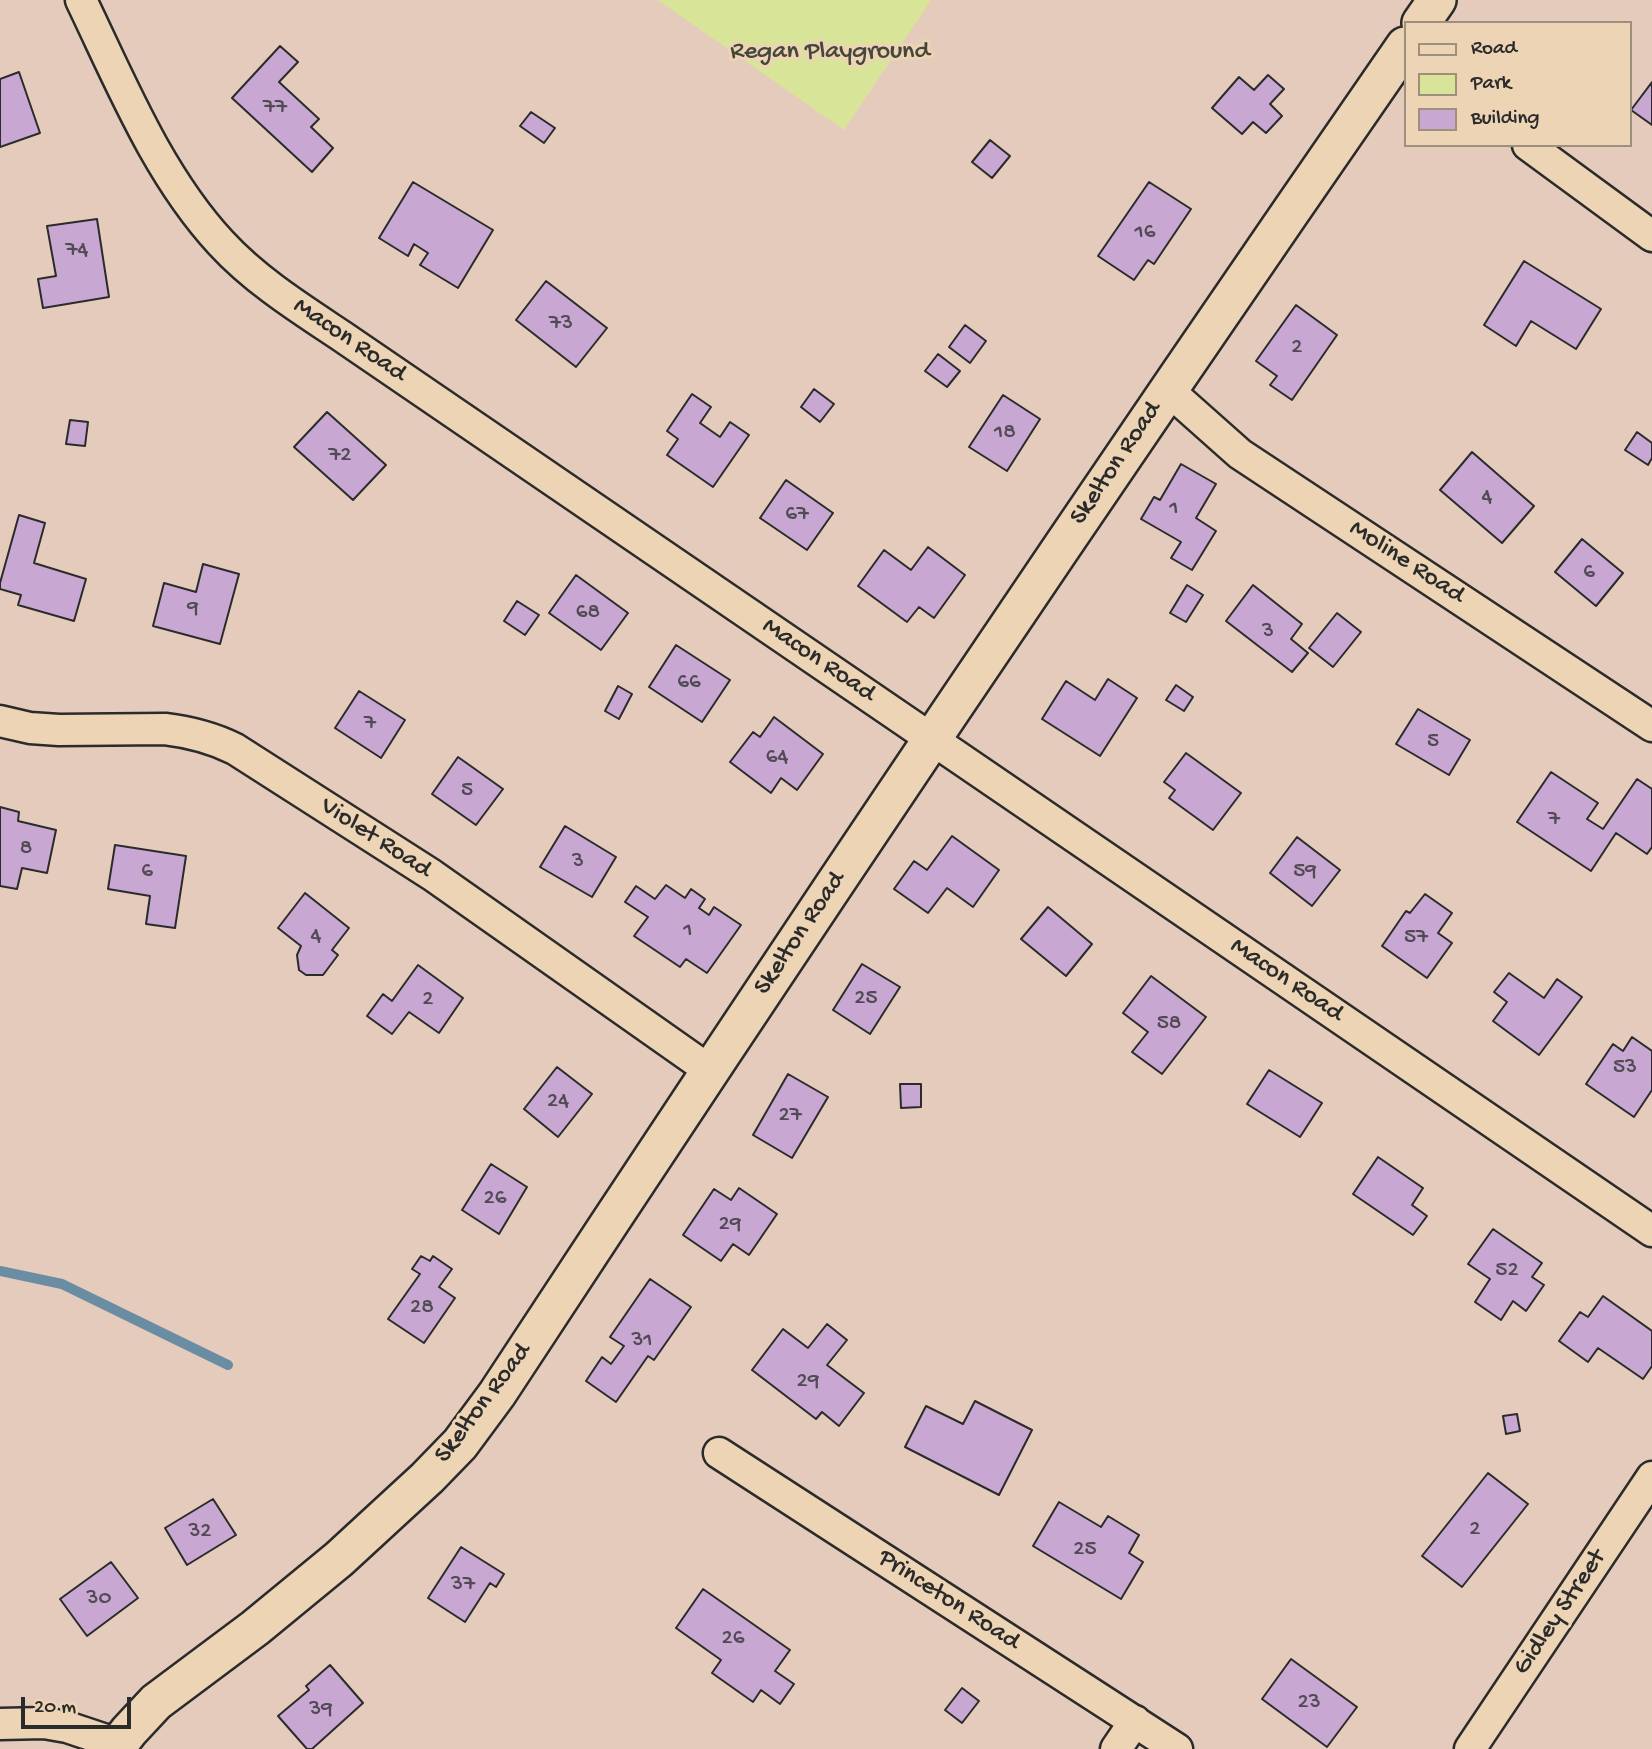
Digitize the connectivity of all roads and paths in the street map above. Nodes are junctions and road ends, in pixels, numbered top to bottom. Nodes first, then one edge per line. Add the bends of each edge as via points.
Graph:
1 (81, 0) edge
2 (1437, 0) edge
3 (1423, 21) edge
4 (1404, 50) edge
5 (1531, 147) edge
6 (1652, 236) edge
7 (1168, 390) junction
8 (0, 721) edge
9 (1652, 726) edge
10 (932, 739) junction
11 (709, 1070) junction
12 (1652, 1231) edge
13 (719, 1453) dead end
14 (1652, 1477) edge
15 (1135, 1721) junction
16 (0, 1724) edge
17 (117, 1746) edge
18 (1116, 1749) edge
19 (1177, 1749) edge
20 (1471, 1749) edge

1 - 10 street, Macon Road via 168,172 195,214 245,267
2 - 3 street, Skelton Road
4 - 7 street, Skelton Road
5 - 6 street
7 - 9 street, Moline Road via 1240,454
7 - 10 street, Skelton Road
8 - 11 street, Violet Road via 59,730 166,729 217,740 432,875
10 - 11 street, Skelton Road
10 - 12 street, Macon Road
11 - 17 street, Skelton Road via 460,1444 339,1559 156,1702
13 - 15 street, Princeton Road
14 - 20 street, Gidley Street
15 - 18 street
15 - 19 street, Princeton Road
16 - 17 street via 67,1727

